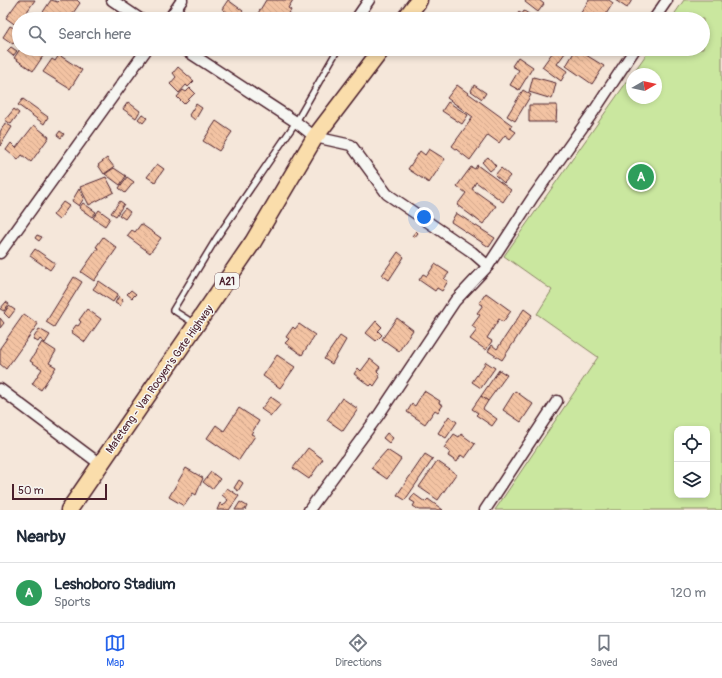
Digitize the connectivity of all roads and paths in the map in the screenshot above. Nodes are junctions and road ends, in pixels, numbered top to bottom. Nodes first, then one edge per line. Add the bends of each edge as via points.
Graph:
1 (112, 0) edge
2 (182, 0) edge
3 (369, 0) edge
4 (419, 0) edge
5 (667, 0) edge
6 (130, 12) edge
7 (174, 12) edge
8 (361, 12) edge
9 (410, 12) edge
10 (659, 12) edge
11 (141, 56) edge
12 (195, 56) edge
13 (334, 56) edge
14 (377, 56) edge
15 (629, 56) edge
16 (296, 122) junction
17 (315, 136) junction
18 (0, 253) edge
19 (488, 266) junction
20 (197, 325) junction
21 (0, 389) edge
22 (557, 402) dead end
23 (100, 464) junction
24 (69, 510) edge
25 (309, 510) edge
26 (485, 510) edge

1 - 6 street
2 - 7 street
3 - 8 street
4 - 9 main road
5 - 10 street
11 - 18 street
12 - 16 street
13 - 16 lane
14 - 17 main road, Mafeteng - Van Rooyen's Gate Highway / A21
15 - 19 street via 594,111 532,197
16 - 17 street
16 - 20 lane via 216,238 173,310
17 - 19 street via 351,145 387,194 472,252
17 - 20 main road, Mafeteng - Van Rooyen's Gate Highway / A21 via 253,242
19 - 25 street via 455,301 378,416
20 - 23 main road, Mafeteng - Van Rooyen's Gate Highway / A21
21 - 23 street
22 - 26 street
23 - 24 main road, Mafeteng - Van Rooyen's Gate Highway / A21

